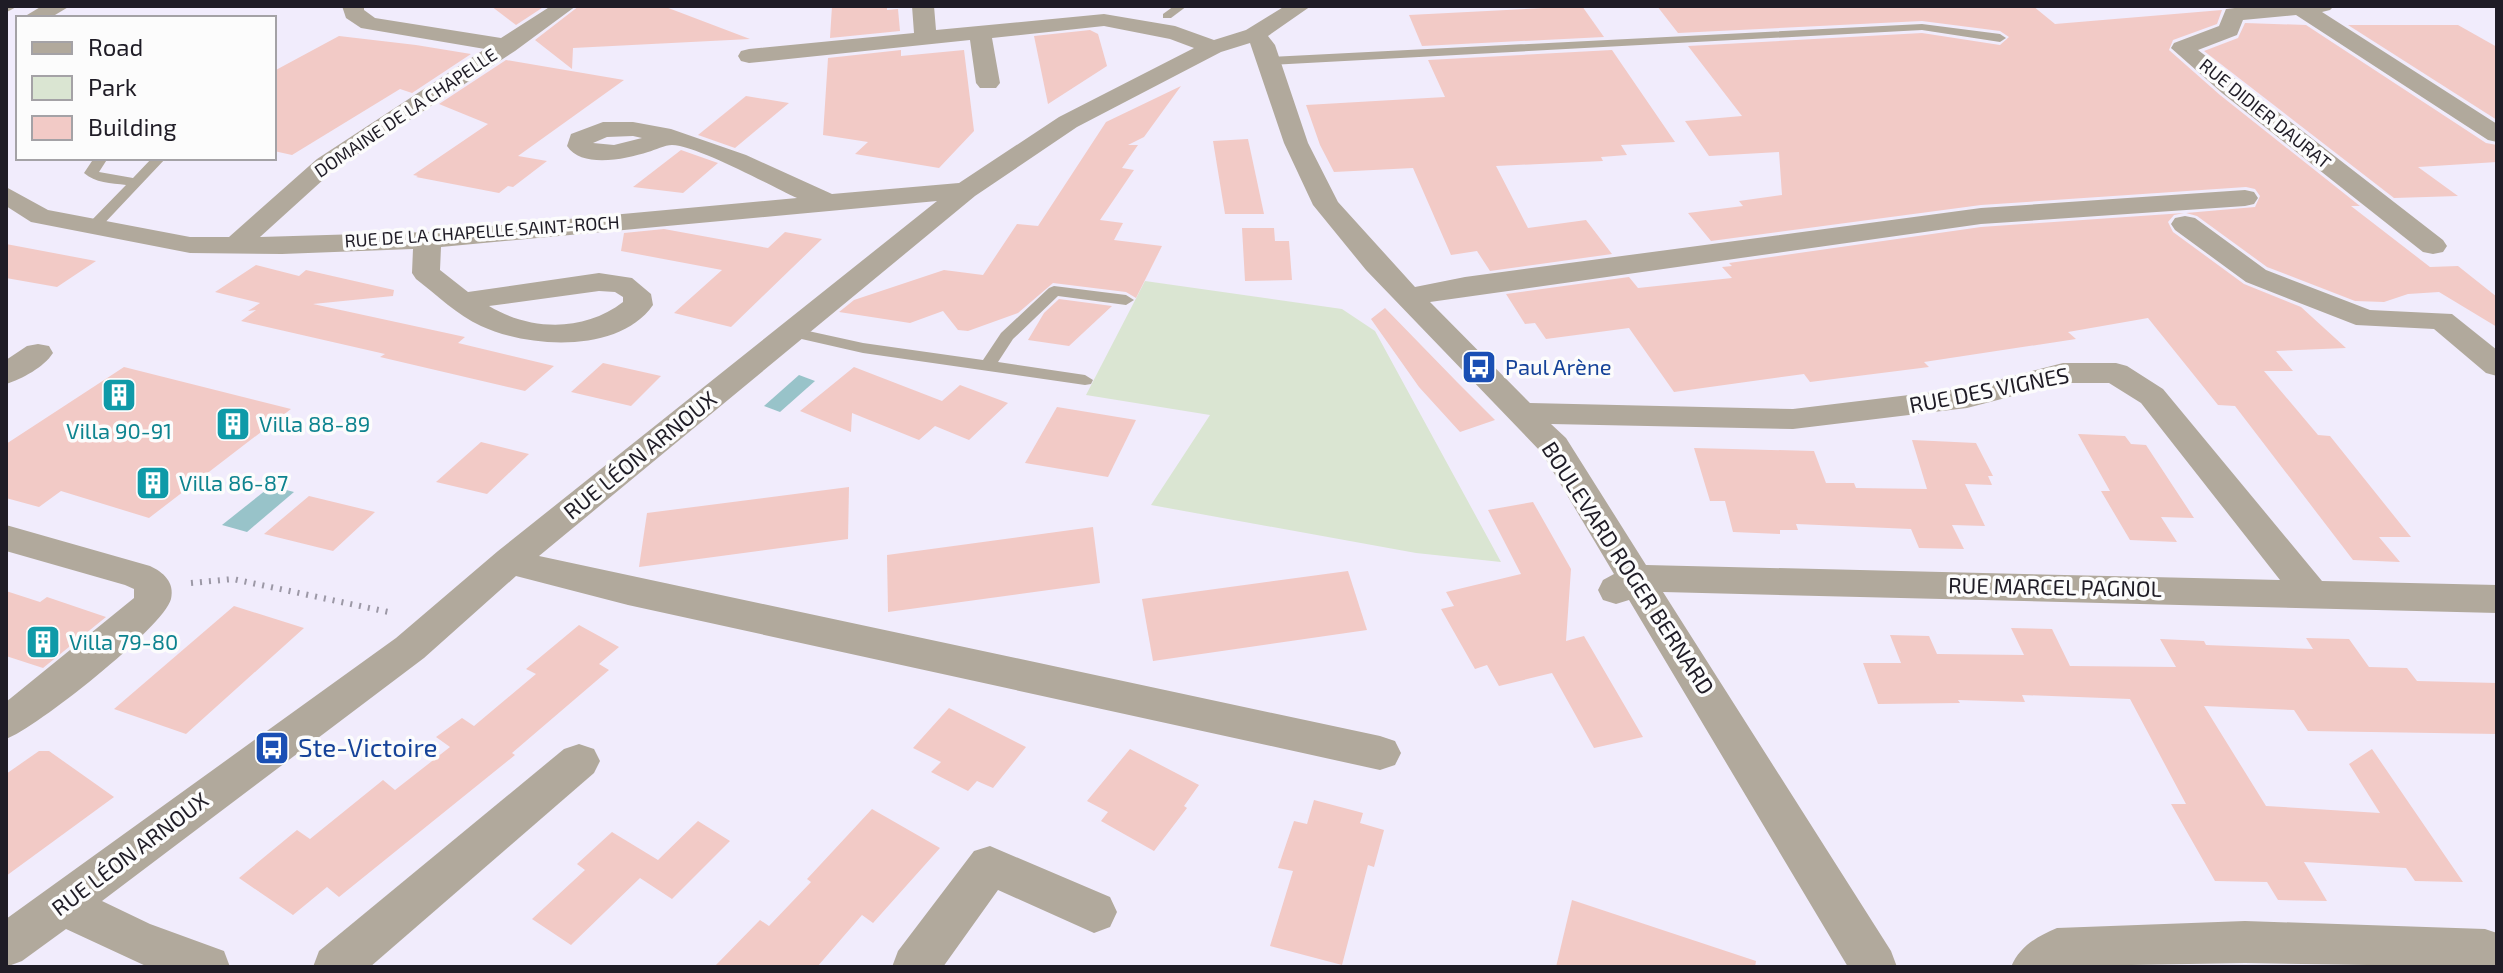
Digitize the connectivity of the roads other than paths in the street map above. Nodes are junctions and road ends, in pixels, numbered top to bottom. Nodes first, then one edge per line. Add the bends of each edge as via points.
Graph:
1 (59, 6) edge
2 (353, 6) edge
3 (565, 6) edge
4 (923, 6) edge
5 (1123, 6) edge
6 (1181, 6) edge
7 (1300, 6) edge
8 (2311, 7) edge
9 (37, 16) edge
10 (1167, 16) dead end
11 (1104, 20) junction
12 (980, 31) junction
13 (1254, 35) junction
14 (925, 37) junction
15 (2000, 38) dead end
16 (507, 46) junction
17 (1213, 47) junction
18 (749, 56) dead end
19 (1270, 61) junction
20 (988, 83) dead end
21 (2497, 135) edge
22 (671, 136) dead end
23 (100, 160) edge
24 (157, 160) edge
25 (135, 182) junction
26 (966, 190) junction
27 (6, 195) edge
28 (2245, 198) dead end
29 (829, 202) junction
30 (2185, 224) dead end
31 (93, 227) junction
32 (427, 240) junction
33 (235, 246) junction
34 (2433, 246) dead end
35 (1411, 297) junction
36 (1126, 300) dead end
37 (465, 301) junction
38 (790, 332) junction
39 (38, 353) dead end
40 (989, 364) junction
41 (2497, 366) edge
42 (6, 374) edge
43 (1085, 380) dead end
44 (1521, 413) junction
45 (6, 538) edge
46 (511, 560) junction
47 (1627, 584) junction
48 (2310, 592) junction
49 (2497, 599) edge
50 (6, 723) edge
51 (1380, 753) dead end
52 (579, 761) dead end
53 (64, 903) junction
54 (1094, 912) dead end
55 (6, 946) edge
56 (2497, 955) edge
57 (207, 967) edge
58 (336, 967) edge
59 (915, 967) edge
60 (1874, 967) edge
61 (2034, 967) edge

1 - 9 street
2 - 16 street, DOMAINE DE LA CHAPELLE via 354,13 369,23
3 - 16 street, DOMAINE DE LA CHAPELLE
4 - 14 street
5 - 11 street
6 - 10 lane
7 - 13 street, RUE LÉON ARNOUX
8 - 21 street
8 - 34 street, RUE DIDIER DAURAT via 2234,14 2229,30 2182,48
11 - 12 street
11 - 17 street via 1175,33
12 - 14 street
12 - 20 street
13 - 17 street, RUE LÉON ARNOUX
13 - 19 street, BOULEVARD ROGER BERNARD
14 - 18 street
15 - 19 lane via 1922,27
16 - 33 street, DOMAINE DE LA CHAPELLE via 326,164
17 - 26 street, RUE LÉON ARNOUX via 1068,122
19 - 35 street, BOULEVARD ROGER BERNARD via 1296,143 1326,205
22 - 29 street
23 - 25 lane via 91,173
24 - 25 lane
25 - 31 lane
26 - 29 street, RUE DE LA CHAPELLE SAINT-ROCH
26 - 38 street, RUE LÉON ARNOUX
27 - 31 street, RUE DE LA CHAPELLE SAINT-ROCH via 40,216
28 - 35 street via 1981,216
29 - 32 street, RUE DE LA CHAPELLE SAINT-ROCH
30 - 41 street via 2256,276 2366,319 2442,320
31 - 33 street, RUE DE LA CHAPELLE SAINT-ROCH via 190,245
32 - 33 street, RUE DE LA CHAPELLE SAINT-ROCH
32 - 37 street via 426,273
35 - 44 street, BOULEVARD ROGER BERNARD
36 - 40 lane via 1054,291 1007,336
37 - 37 street via 599,282 622,284 637,294 638,305 623,319 568,335 491,319
38 - 40 lane via 843,345
38 - 46 street, RUE LÉON ARNOUX
39 - 42 street
40 - 43 lane
44 - 47 street, BOULEVARD ROGER BERNARD via 1554,446
44 - 48 street, RUE DES VIGNES via 1793,419 1967,398 2063,373 2116,373 2152,396
45 - 50 street via 137,575 151,582 153,598 114,640
46 - 51 street via 643,595
46 - 53 street, RUE LÉON ARNOUX via 410,648
47 - 48 street, RUE MARCEL PAGNOL
47 - 60 street, BOULEVARD ROGER BERNARD
48 - 49 street, RUE MARCEL PAGNOL
52 - 58 street
53 - 55 street, RUE LÉON ARNOUX
53 - 57 street via 127,939
54 - 59 street via 990,865
56 - 61 street via 2245,942 2057,950

